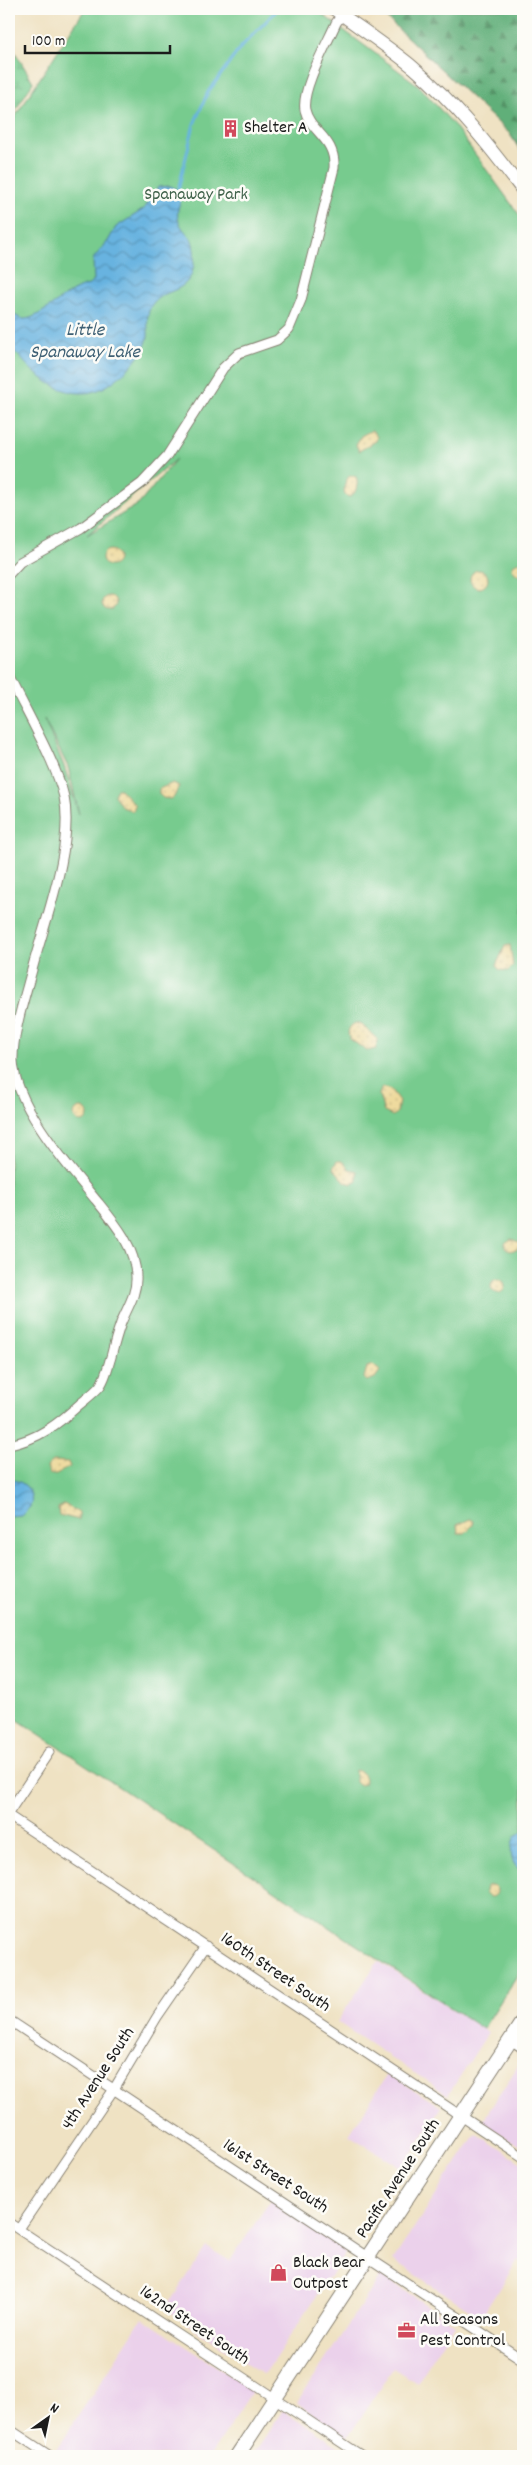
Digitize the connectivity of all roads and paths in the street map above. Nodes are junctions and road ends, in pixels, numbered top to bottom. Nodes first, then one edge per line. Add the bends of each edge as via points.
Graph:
1 (338, 12) edge
2 (523, 191) edge
3 (9, 574) edge
4 (9, 676) edge
5 (9, 1445) edge
6 (49, 1752) dead end
7 (9, 1814) edge
8 (206, 1946) junction
9 (9, 2020) edge
10 (523, 2020) edge
11 (517, 2043) edge
12 (114, 2089) junction
13 (462, 2116) junction
14 (523, 2157) edge
15 (9, 2222) edge
16 (19, 2229) junction
17 (369, 2258) junction
18 (523, 2360) edge
19 (275, 2399) junction
20 (9, 2429) edge
21 (50, 2456) edge
22 (237, 2456) edge
23 (362, 2456) edge

1 - 2 main road via 432,84 474,127
1 - 3 street via 306,95 306,114 331,148 334,168 301,300 289,329 277,340 239,353 228,362 167,456 142,483 81,528 20,562
4 - 5 street via 57,777 64,797 66,819 63,850 13,1051 15,1078 37,1121 118,1226 130,1251 136,1275 134,1295 99,1387 54,1427
6 - 7 street
7 - 8 street, 160th Street South
8 - 12 street, 4th Avenue South via 157,2017
8 - 13 street, 160th Street South
9 - 12 street, 161st Street South
10 - 11 main road, Pacific Avenue South
11 - 13 main road, Pacific Avenue South
12 - 16 street, 4th Avenue South
12 - 17 street, 161st Street South
13 - 14 street, 160th Street South
13 - 17 main road, Pacific Avenue South
15 - 16 street, 162nd Street South
16 - 19 street, 162nd Street South
17 - 18 street, 161st Street South
17 - 19 main road, Pacific Avenue South
19 - 22 main road, Pacific Avenue South
19 - 23 street, 162nd Street South
20 - 21 street

